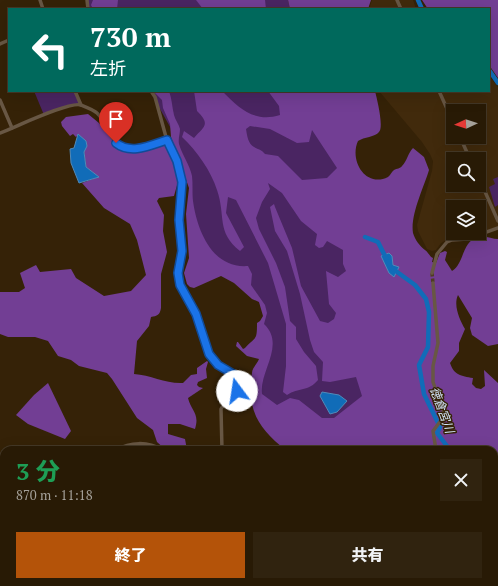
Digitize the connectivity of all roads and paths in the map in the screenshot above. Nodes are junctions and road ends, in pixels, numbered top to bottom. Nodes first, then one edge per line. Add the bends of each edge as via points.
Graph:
1 (75, 92) edge
2 (152, 92) edge
3 (439, 92) edge
4 (0, 100) edge
5 (81, 105) junction
6 (446, 107) edge
7 (12, 128) junction
8 (0, 133) edge
9 (167, 140) junction
10 (485, 192) edge
11 (497, 220) edge
12 (498, 228) edge
13 (432, 273) tunnel mouth
14 (433, 283) tunnel mouth
15 (123, 446) edge
16 (151, 446) edge
17 (222, 446) edge
18 (435, 446) edge

1 - 5 street
2 - 9 street
3 - 6 street
4 - 7 street
5 - 7 street via 63,108
5 - 9 street via 97,113 116,143 124,148 134,149
7 - 8 street
9 - 17 street via 177,161 182,182 179,220 182,251 178,273 180,285 196,314 209,354 218,365 235,375 239,382 235,395 225,402 221,409
10 - 11 street
12 - 13 street via 467,239 447,242 437,254
14 - 18 street via 438,342 432,376 445,415 433,431
15 - 16 street via 142,443

